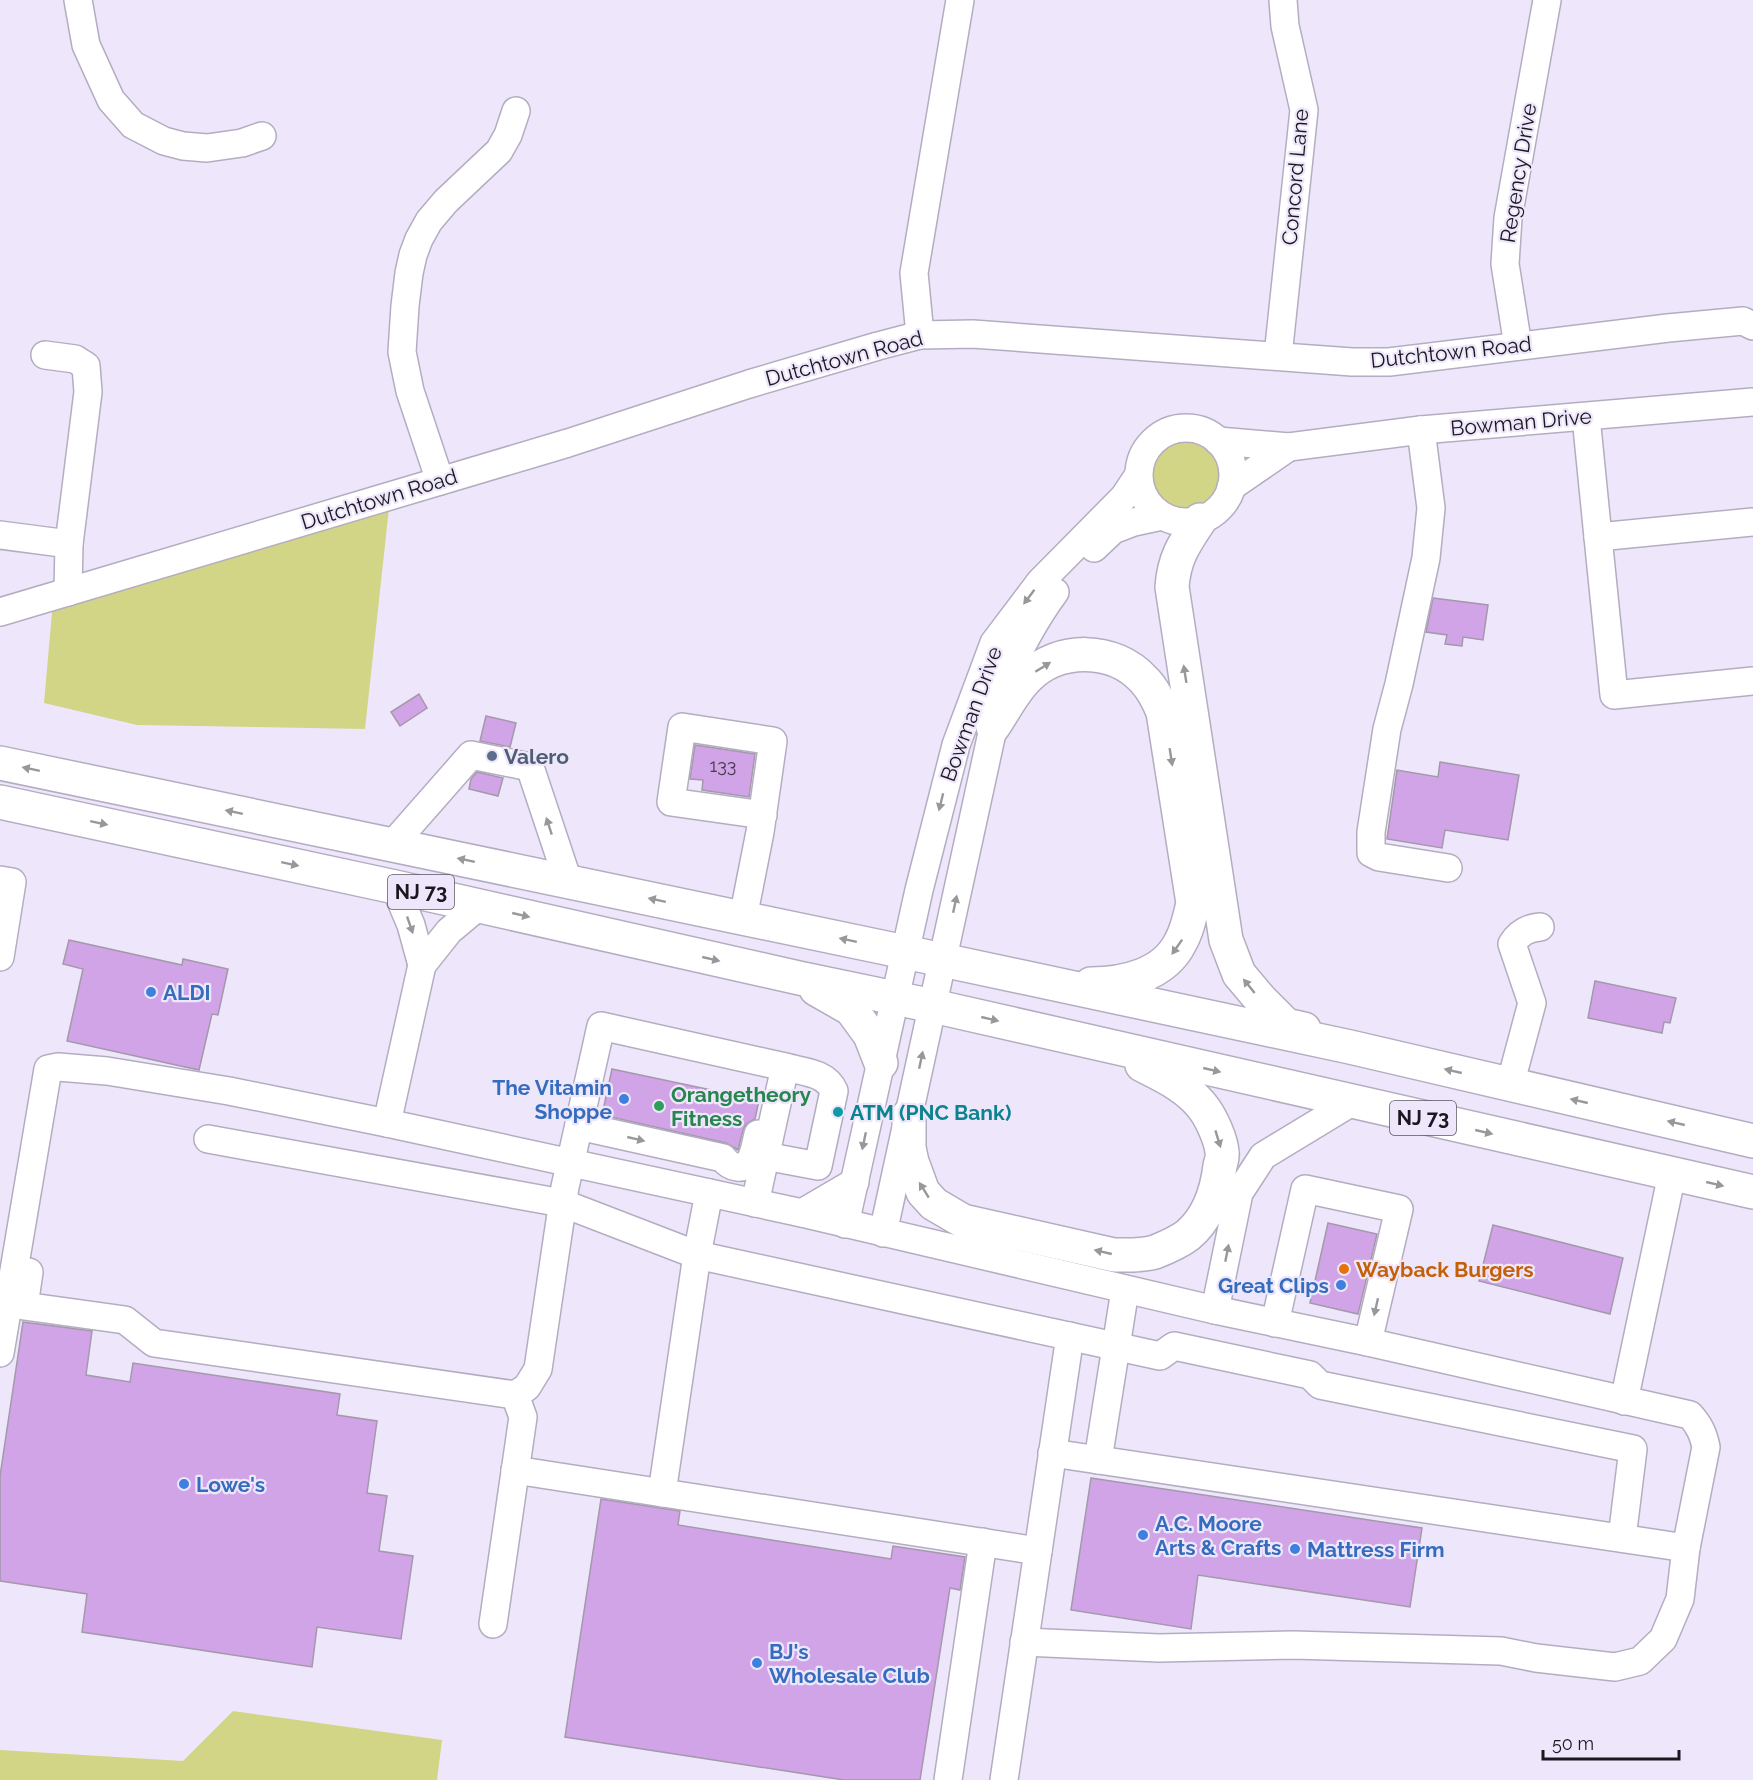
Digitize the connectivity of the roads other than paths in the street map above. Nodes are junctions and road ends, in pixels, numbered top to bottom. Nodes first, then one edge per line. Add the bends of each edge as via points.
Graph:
1 (78, 0) edge
2 (960, 0) edge
3 (1283, 0) edge
4 (1547, 0) edge
5 (516, 111) dead end
6 (262, 136) dead end
7 (1753, 326) edge
8 (920, 335) junction
9 (1518, 346) junction
10 (45, 355) dead end
11 (1278, 356) junction
12 (1753, 402) edge
13 (1586, 417) junction
14 (1421, 430) junction
15 (1218, 441) junction
16 (1289, 447) junction
17 (1138, 476) junction
18 (440, 481) junction
19 (1231, 487) junction
20 (1162, 516) junction
21 (1200, 520) junction
22 (1753, 522) edge
23 (0, 535) edge
24 (1598, 537) junction
25 (69, 544) junction
26 (68, 592) junction
27 (0, 612) edge
28 (1753, 681) edge
29 (993, 727) junction
30 (0, 763) edge
31 (0, 802) edge
32 (763, 815) dead end
33 (392, 844) junction
34 (1448, 868) dead end
35 (0, 880) edge
36 (567, 881) junction
37 (395, 886) junction
38 (479, 906) junction
39 (743, 918) junction
40 (1540, 927) dead end
41 (905, 952) junction
42 (0, 957) edge
43 (942, 961) junction
44 (422, 965) junction
45 (1018, 977) junction
46 (799, 978) junction
47 (895, 999) junction
48 (933, 1006) junction
49 (1094, 1043) junction
50 (1350, 1047) junction
51 (881, 1063) junction
52 (779, 1066) junction
53 (58, 1068) junction
54 (1510, 1085) junction
55 (1352, 1102) junction
56 (909, 1115) junction
57 (387, 1123) junction
58 (579, 1126) junction
59 (208, 1139) dead end
60 (1753, 1141) edge
61 (571, 1163) junction
62 (763, 1165) junction
63 (735, 1167) junction
64 (1672, 1174) junction
65 (855, 1182) junction
66 (1753, 1192) edge
67 (709, 1193) junction
68 (562, 1203) junction
69 (755, 1203) junction
70 (802, 1213) junction
71 (845, 1224) junction
72 (883, 1233) junction
73 (697, 1255) junction
74 (1125, 1290) junction
75 (1215, 1310) junction
76 (1275, 1323) junction
77 (1070, 1336) junction
78 (1368, 1342) junction
79 (1116, 1346) junction
80 (0, 1353) edge
81 (515, 1395) junction
82 (1624, 1401) junction
83 (1052, 1454) junction
84 (1098, 1460) junction
85 (515, 1470) junction
86 (663, 1493) junction
87 (1622, 1539) junction
88 (983, 1542) junction
89 (1686, 1548) junction
90 (1038, 1551) junction
91 (493, 1624) dead end
92 (1024, 1642) junction
93 (948, 1780) edge
94 (1004, 1780) edge

1 - 6 street via 86,45 111,100 134,125 164,141 191,147 242,143
2 - 8 street via 914,273
3 - 11 street, Concord Lane via 1304,110
4 - 9 street, Regency Drive via 1508,218 1505,264
5 - 18 street via 499,152 429,221 411,264 402,352 410,390
7 - 9 street, Dutchtown Road via 1743,321
8 - 11 street, Dutchtown Road via 973,334
8 - 18 street, Dutchtown Road
9 - 11 street, Dutchtown Road via 1389,362
10 - 25 street via 75,359 86,366 88,378
12 - 13 street, Bowman Drive
13 - 14 street, Bowman Drive
13 - 24 street
14 - 16 street, Bowman Drive
14 - 34 street via 1431,508 1426,558 1388,729 1371,853
15 - 16 street, Bowman Drive
15 - 17 street via 1197,429 1166,432 1144,453
15 - 19 street via 1231,462
16 - 19 street, Bowman Drive
17 - 20 street via 1142,495
17 -> 41 street, Bowman Drive via 1124,497 1040,582 994,643 956,745
18 - 26 street, Dutchtown Road
19 - 21 street via 1220,508
20 - 21 street via 1184,523
20 - 29 street, Bowman Drive via 1113,530 1076,564 1036,618 1017,652 1002,687
50 -> 21 highway via 1338,1039 1286,1025 1239,974 1226,940 1172,587 1179,554
22 - 24 street
23 - 25 street
24 - 28 street via 1614,695
25 - 26 street
26 - 27 street, Dutchtown Road
43 -> 29 street, Bowman Drive
29 -> 45 highway via 1028,677 1059,658 1077,654 1114,659 1144,680 1163,712 1193,903 1179,946 1161,965 1141,976 1093,984
33 -> 30 highway, NJ 73
31 -> 37 highway, NJ 73
32 - 39 street
36 -> 33 highway, NJ 73
36 -> 33 street via 530,767 471,755
35 - 42 street via 12,882
39 -> 36 highway, NJ 73
37 - 38 highway, NJ 73
37 -> 44 street
38 - 44 street via 449,931
38 -> 46 highway, NJ 73
41 -> 39 highway, NJ 73
40 - 54 street via 1524,931 1512,944 1532,1003
41 - 43 highway, NJ 73
41 - 47 street, Bowman Drive
43 - 45 highway, NJ 73
43 - 48 street, Bowman Drive
44 - 57 street
45 - 50 highway, NJ 73
46 - 47 highway, NJ 73
46 - 51 highway via 850,1009 870,1035
47 - 48 highway, NJ 73
47 - 51 street, Bowman Drive
48 -> 49 highway, NJ 73
56 -> 48 street, Bowman Drive
49 -> 55 highway, NJ 73
49 -> 56 highway via 1185,1090 1204,1109 1222,1152 1212,1202 1198,1224 1186,1236 1153,1253 1114,1255 963,1221 934,1204 923,1192 910,1155
54 -> 50 highway, NJ 73
51 -> 65 street, Bowman Drive
52 - 58 street via 602,1026
52 - 62 street
52 - 62 street via 823,1077 834,1091 818,1166
52 - 63 street via 753,1157 747,1164
53 - 57 street via 107,1071 229,1091
53 - 80 street via 48,1069
53 - 81 street via 24,1306 125,1320 154,1343
60 -> 54 highway, NJ 73
55 -> 64 highway, NJ 73
75 -> 55 street via 1239,1193 1263,1156
56 - 72 street, Bowman Drive
57 - 61 street
58 - 61 street
58 -> 63 street via 723,1158
59 - 68 street
61 - 67 street
61 - 68 street
62 - 63 street
62 - 69 street
64 -> 66 highway, NJ 73
64 - 82 street
65 - 70 street
65 - 71 street, Bowman Drive
67 - 69 street
67 - 73 street
68 - 73 street
68 - 81 street via 538,1369 527,1387
69 - 70 street
70 - 71 street
71 - 72 street
72 - 74 street
73 - 77 street
73 - 86 street
74 - 75 street
74 - 79 street
75 - 76 street
76 - 78 street
76 -> 78 street via 1305,1189 1399,1209
77 - 79 street
77 - 83 street
78 - 82 street
79 - 84 street
79 - 87 street via 1160,1356 1174,1346 1310,1375 1320,1384 1633,1449
81 - 85 street via 523,1417
82 - 89 street via 1690,1415 1704,1435 1706,1447
83 - 84 street
83 - 90 street
84 - 87 street
85 - 86 street
85 - 91 street
86 - 88 street
87 - 89 street
88 - 90 street
88 - 93 street
89 - 92 street via 1680,1599 1663,1639 1640,1661 1615,1667 1501,1651 1293,1645 1159,1648
90 - 92 street
92 - 94 street

